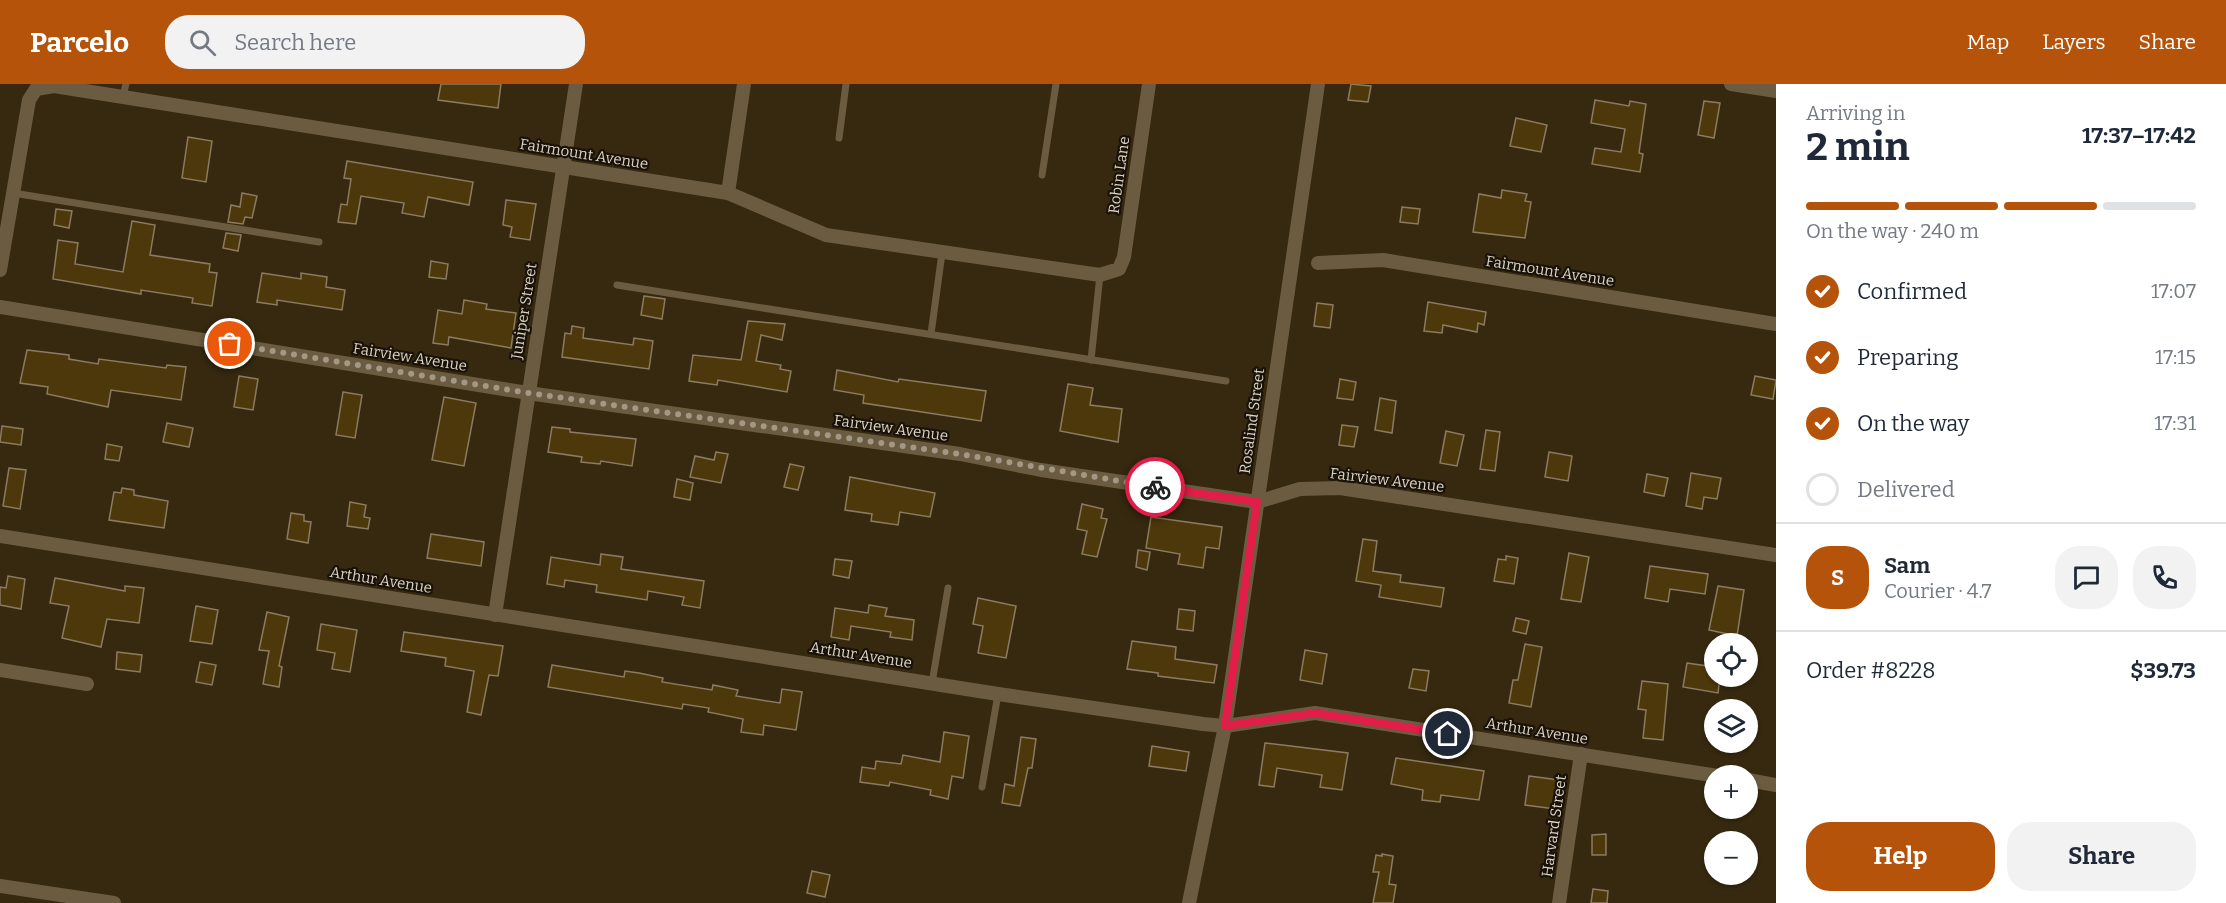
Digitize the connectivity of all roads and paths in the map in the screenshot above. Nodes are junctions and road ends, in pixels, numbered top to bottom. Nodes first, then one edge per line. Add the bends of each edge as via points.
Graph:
1 (576, 84) edge
2 (744, 84) edge
3 (846, 84) edge
4 (1056, 84) edge
5 (1149, 84) edge
6 (1318, 84) edge
7 (1731, 84) edge
8 (124, 90) edge
9 (1776, 91) edge
10 (839, 138) dead end
11 (563, 168) junction
12 (1042, 175) dead end
13 (13, 193) junction
14 (728, 194) junction
15 (319, 242) dead end
16 (942, 253) junction
17 (1318, 262) dead end
18 (1119, 269) joint
19 (0, 270) edge
20 (1100, 275) junction
21 (617, 285) dead end
22 (0, 307) edge
23 (1776, 324) edge
24 (931, 334) junction
25 (1090, 360) junction
26 (1226, 381) dead end
27 (528, 393) junction
28 (1257, 502) junction
29 (0, 536) edge
30 (1776, 555) edge
31 (948, 588) dead end
32 (495, 615) junction
33 (0, 670) edge
34 (932, 683) junction
35 (87, 684) dead end
36 (998, 694) junction
37 (1225, 726) junction
38 (1581, 754) junction
39 (1704, 774) edge
40 (1758, 782) edge
41 (1776, 785) edge
42 (982, 787) dead end
43 (0, 886) edge
44 (114, 903) edge
45 (1189, 903) edge
46 (1559, 903) edge

1 - 11 street, Juniper Street
2 - 14 street
3 - 10 lane
4 - 12 lane
5 - 18 street, Robin Lane via 1124,257
6 - 28 street, Rosalind Street
7 - 9 street
8 - 11 street, Fairmount Avenue
8 - 13 street, Fairmount Avenue via 54,86 36,89 29,100
11 - 14 street, Fairmount Avenue
11 - 27 street, Juniper Street
13 - 15 lane
13 - 19 street
14 - 16 street, Fairmount Avenue via 826,235
16 - 20 street, Fairmount Avenue
16 - 24 lane
17 - 23 street, Fairmount Avenue via 1383,260
18 - 20 street, Fairmount Avenue
20 - 25 lane
21 - 24 lane
22 - 27 street, Fairview Avenue
24 - 25 lane
25 - 26 lane
27 - 28 street, Fairview Avenue
27 - 32 street, Juniper Street
28 - 30 street, Fairview Avenue via 1300,489 1340,488
28 - 37 street, Rosalind Street
29 - 32 street, Arthur Avenue
31 - 34 lane
32 - 34 street, Arthur Avenue
33 - 35 street
34 - 36 street, Arthur Avenue
36 - 37 street, Arthur Avenue
36 - 42 lane
37 - 38 street, Arthur Avenue via 1315,713
37 - 45 street, Rosalind Street
38 - 39 street, Arthur Avenue
38 - 46 street, Harvard Street
40 - 41 street
43 - 44 street

